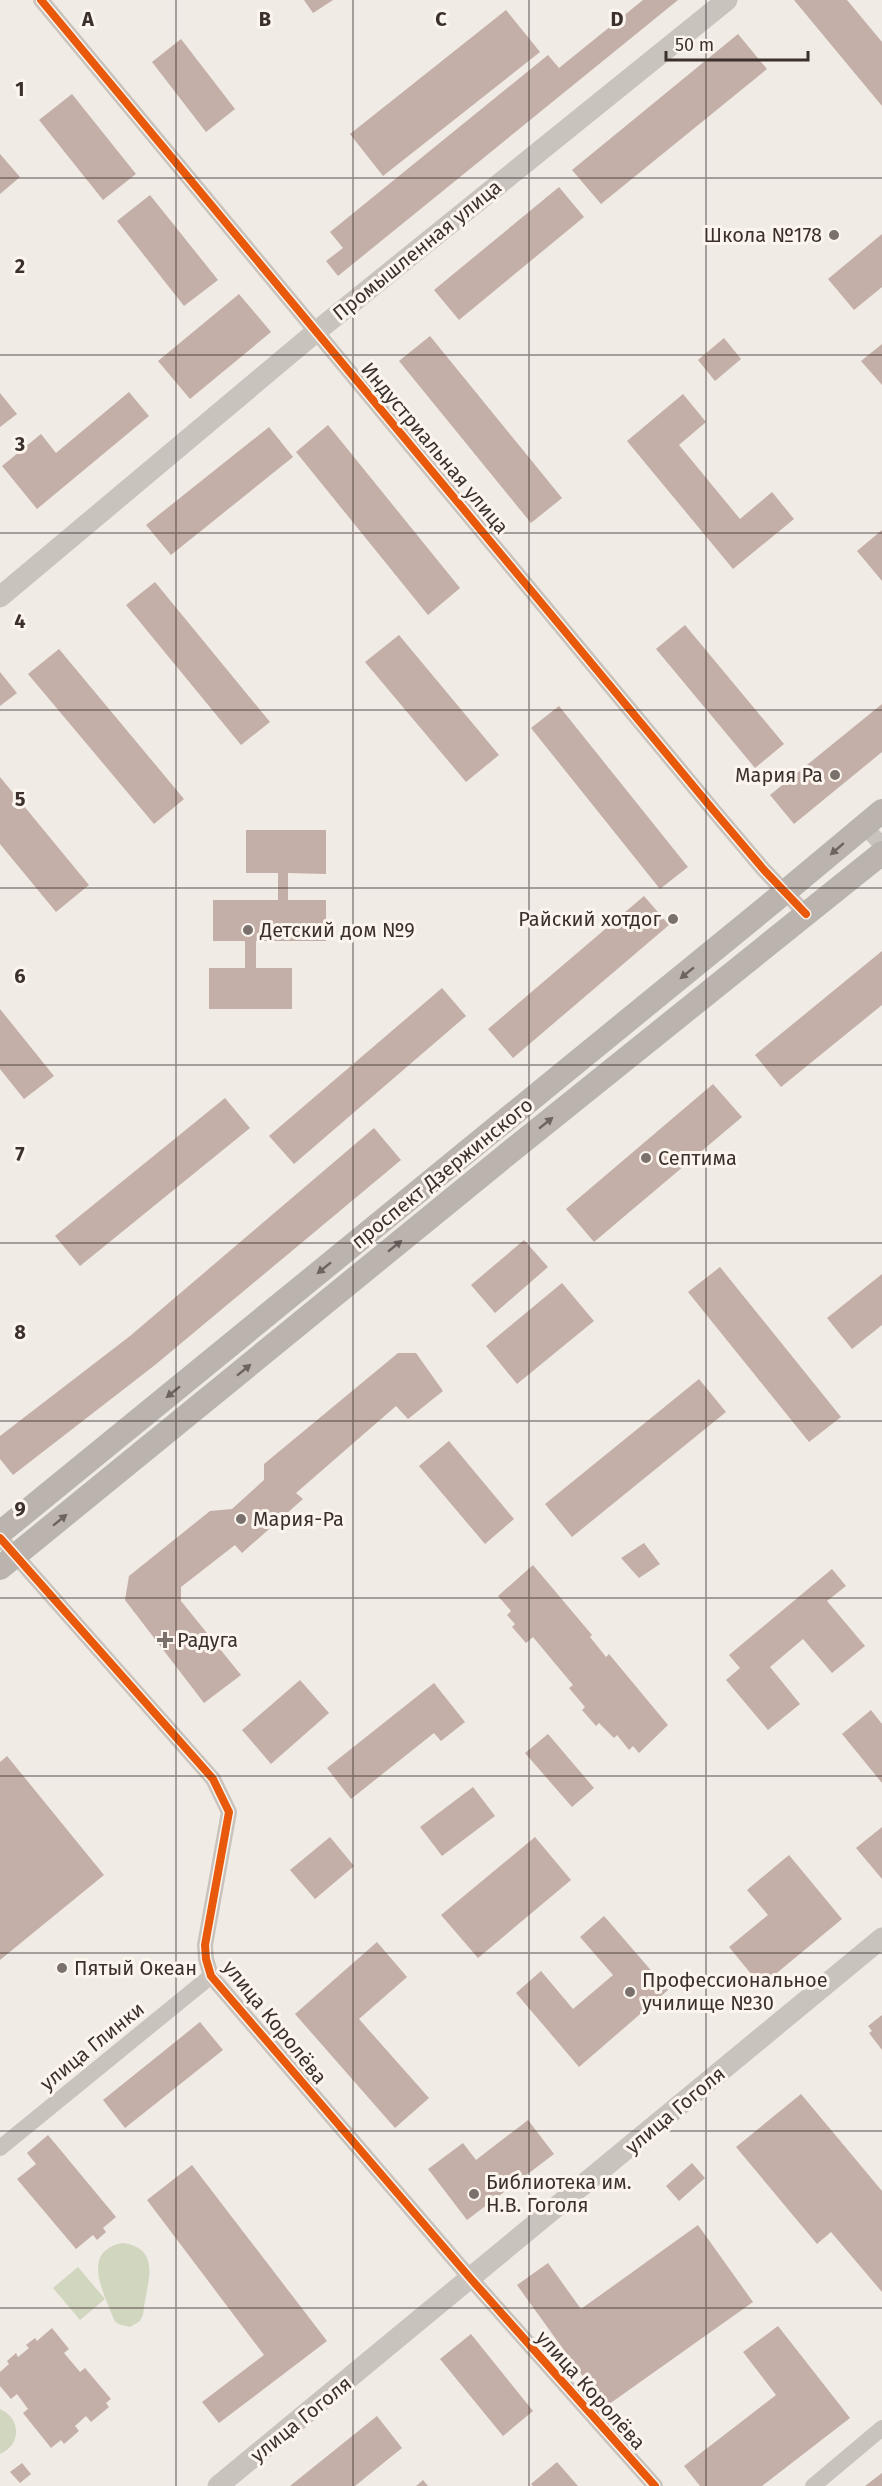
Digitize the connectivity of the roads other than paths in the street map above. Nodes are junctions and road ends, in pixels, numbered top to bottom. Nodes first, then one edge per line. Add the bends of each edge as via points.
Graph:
1 (41, 0) edge
2 (726, 0) edge
3 (317, 331) junction
4 (0, 597) edge
5 (873, 818) edge
6 (882, 845) edge
7 (882, 853) edge
8 (785, 892) junction
9 (806, 914) junction
10 (0, 1536) edge
11 (7, 1563) edge
12 (882, 1938) edge
13 (211, 1976) junction
14 (0, 2148) edge
15 (471, 2279) junction
16 (882, 2428) edge
17 (218, 2486) edge
18 (655, 2486) edge
19 (813, 2486) edge

1 - 3 street, Индустриальная улица
2 - 3 street, Промышленная улица
3 - 4 street, Промышленная улица
3 - 8 street, Индустриальная улица
5 - 6 street
5 -> 8 main road, проспект Дзержинского
7 - 9 main road, проспект Дзержинского
8 - 9 street, Индустриальная улица
8 -> 10 main road, проспект Дзержинского
11 -> 9 main road, проспект Дзержинского
10 - 11 street, улица Королёва
11 - 13 street, улица Королёва via 213,1779 229,1812 205,1945
12 - 15 street, улица Гоголя
13 - 14 street, улица Глинки
13 - 15 street, улица Королёва
15 - 17 street, улица Гоголя
15 - 18 street, улица Королёва
16 - 19 street

